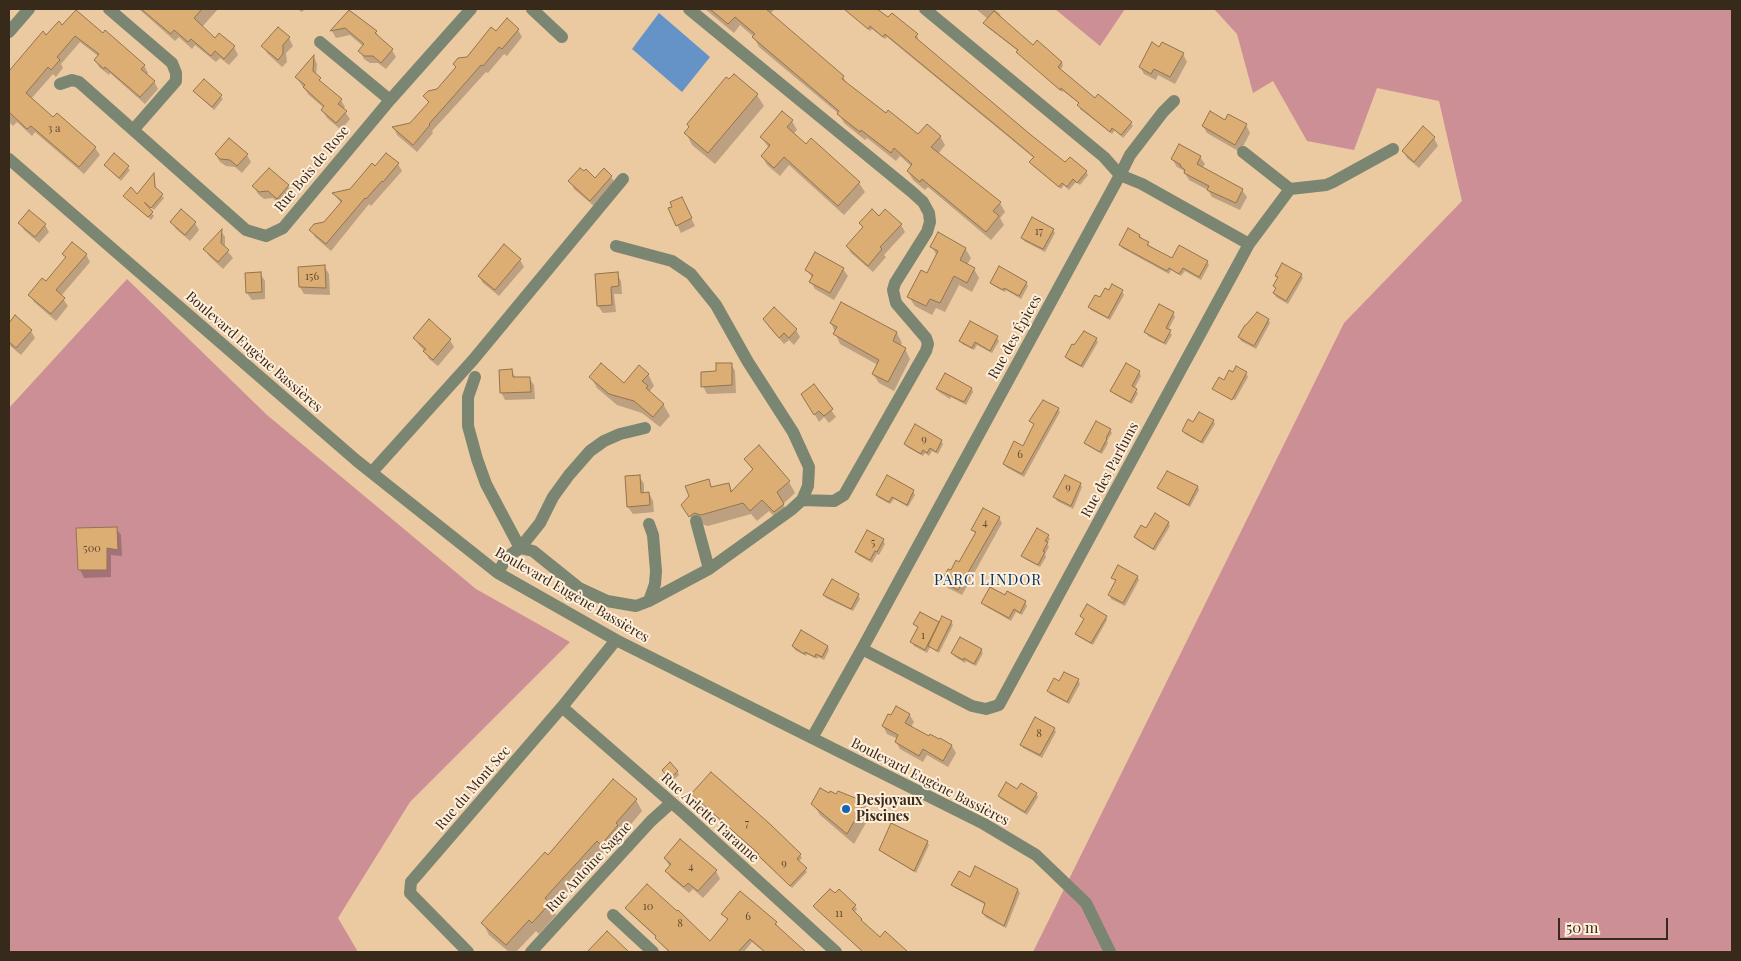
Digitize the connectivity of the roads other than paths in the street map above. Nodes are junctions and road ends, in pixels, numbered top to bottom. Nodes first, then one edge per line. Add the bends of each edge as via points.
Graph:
1 (29, 9) edge
2 (109, 9) edge
3 (472, 9) edge
4 (532, 9) edge
5 (689, 9) edge
6 (924, 9) edge
7 (9, 32) edge
8 (562, 37) dead end
9 (320, 42) dead end
10 (60, 84) dead end
11 (390, 100) junction
12 (1174, 101) dead end
13 (134, 130) junction
14 (1392, 149) dead end
15 (1243, 152) dead end
16 (9, 159) edge
17 (1120, 175) junction
18 (623, 179) dead end
19 (1290, 189) junction
20 (1249, 244) junction
21 (616, 246) dead end
22 (475, 377) dead end
23 (645, 428) dead end
24 (372, 472) junction
25 (802, 500) junction
26 (696, 521) dead end
27 (649, 524) dead end
28 (520, 548) junction
29 (709, 569) junction
30 (498, 574) junction
31 (649, 601) junction
32 (616, 640) junction
33 (862, 649) junction
34 (562, 707) junction
35 (812, 738) junction
36 (671, 803) junction
37 (613, 916) dead end
38 (468, 952) edge
39 (531, 952) edge
40 (653, 952) edge
41 (836, 952) edge
42 (1110, 952) edge

1 - 7 street
2 - 13 street via 172,63 176,73 176,82
3 - 11 street, Rue Bois de Rose
4 - 8 street
5 - 25 street via 912,192 929,213 927,232 893,290 896,303 926,338 926,351 844,495 834,501
6 - 17 street via 1104,157
9 - 11 street
10 - 13 street, Rue Bois de Rose via 72,80 79,82
11 - 13 street, Rue Bois de Rose via 283,228 266,236 246,230
12 - 17 street, Rue des Épices via 1130,155
14 - 19 street via 1326,185
15 - 19 street
16 - 24 street, Boulevard Eugène Bassières
17 - 20 street
17 - 33 street, Rue des Épices
18 - 24 street via 473,360
19 - 20 street, Rue des Parfums
20 - 33 street, Rue des Parfums via 999,704 986,709 972,706
21 - 25 street via 672,261 690,274 716,305 793,432 809,467 808,486
22 - 28 street via 468,397 468,426 486,484
23 - 28 street via 620,434 590,452 553,497 540,523
24 - 30 street, Boulevard Eugène Bassières
25 - 29 street
26 - 29 street
27 - 31 street via 656,571
28 - 30 street via 506,558
28 - 31 street via 533,551 579,588 607,601 636,606
29 - 31 street
30 - 32 street, Boulevard Eugène Bassières
32 - 34 street, Rue du Mont Sec
32 - 35 street, Boulevard Eugène Bassières
33 - 35 street, Rue des Épices
34 - 36 street, Rue Arlette Taranne
34 - 38 street, Rue du Mont Sec via 411,882 410,893
35 - 42 street, Boulevard Eugène Bassières via 984,824 1036,855 1086,903
36 - 39 street, Rue Antoine Sagne
36 - 41 street, Rue Arlette Taranne
37 - 40 street

